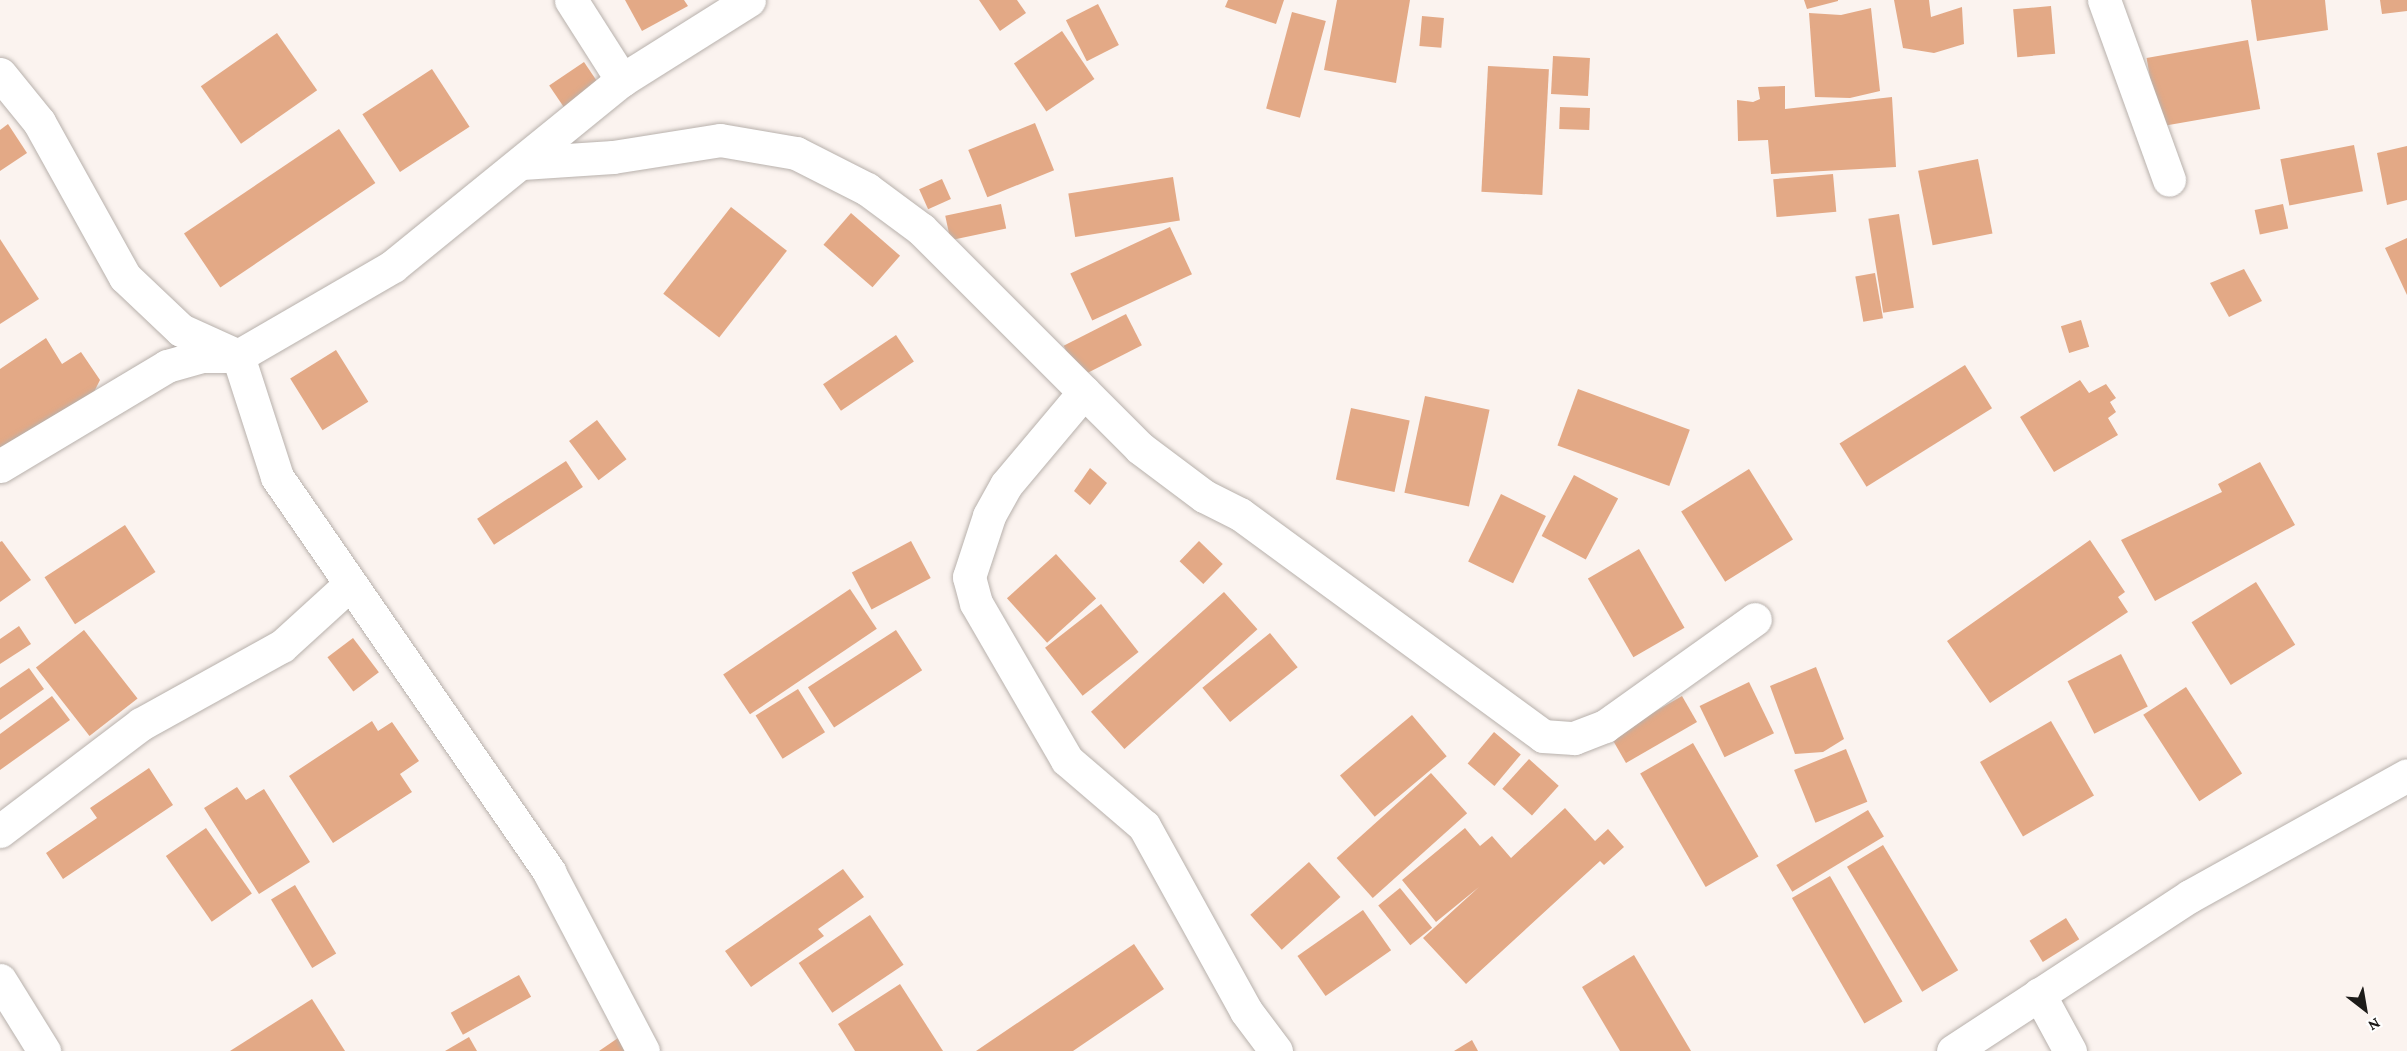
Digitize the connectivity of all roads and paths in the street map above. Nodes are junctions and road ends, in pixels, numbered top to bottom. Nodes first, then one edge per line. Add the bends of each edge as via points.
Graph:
1 (571, 0) edge
2 (749, 0) edge
3 (2104, 0) edge
4 (0, 74) edge
5 (622, 80) junction
6 (522, 163) junction
7 (2169, 180) dead end
8 (238, 356) junction
9 (1084, 392) junction
10 (0, 466) edge
11 (349, 585) junction
12 (1755, 620) dead end
13 (2407, 775) edge
14 (0, 831) edge
15 (0, 980) edge
16 (2039, 994) junction
17 (44, 1051) edge
18 (643, 1051) edge
19 (1276, 1051) edge
20 (1953, 1051) edge
21 (2070, 1051) edge

1 - 5 street
2 - 5 street
3 - 7 street
4 - 8 street via 39,122 125,277 181,330
5 - 6 street
6 - 8 street via 393,266
6 - 9 street via 613,157 720,140 796,153 867,189 921,229
8 - 10 street via 201,356 167,366
8 - 11 street via 277,477
9 - 12 street via 1140,448 1204,496 1240,514 1543,736 1574,738 1605,726
9 - 19 street via 1006,485 988,516 969,577 976,603 1067,760 1144,826 1246,1011
11 - 14 street via 282,646 141,724
11 - 18 street via 549,872
13 - 16 street via 2190,896
15 - 17 street
16 - 20 street
16 - 21 street

